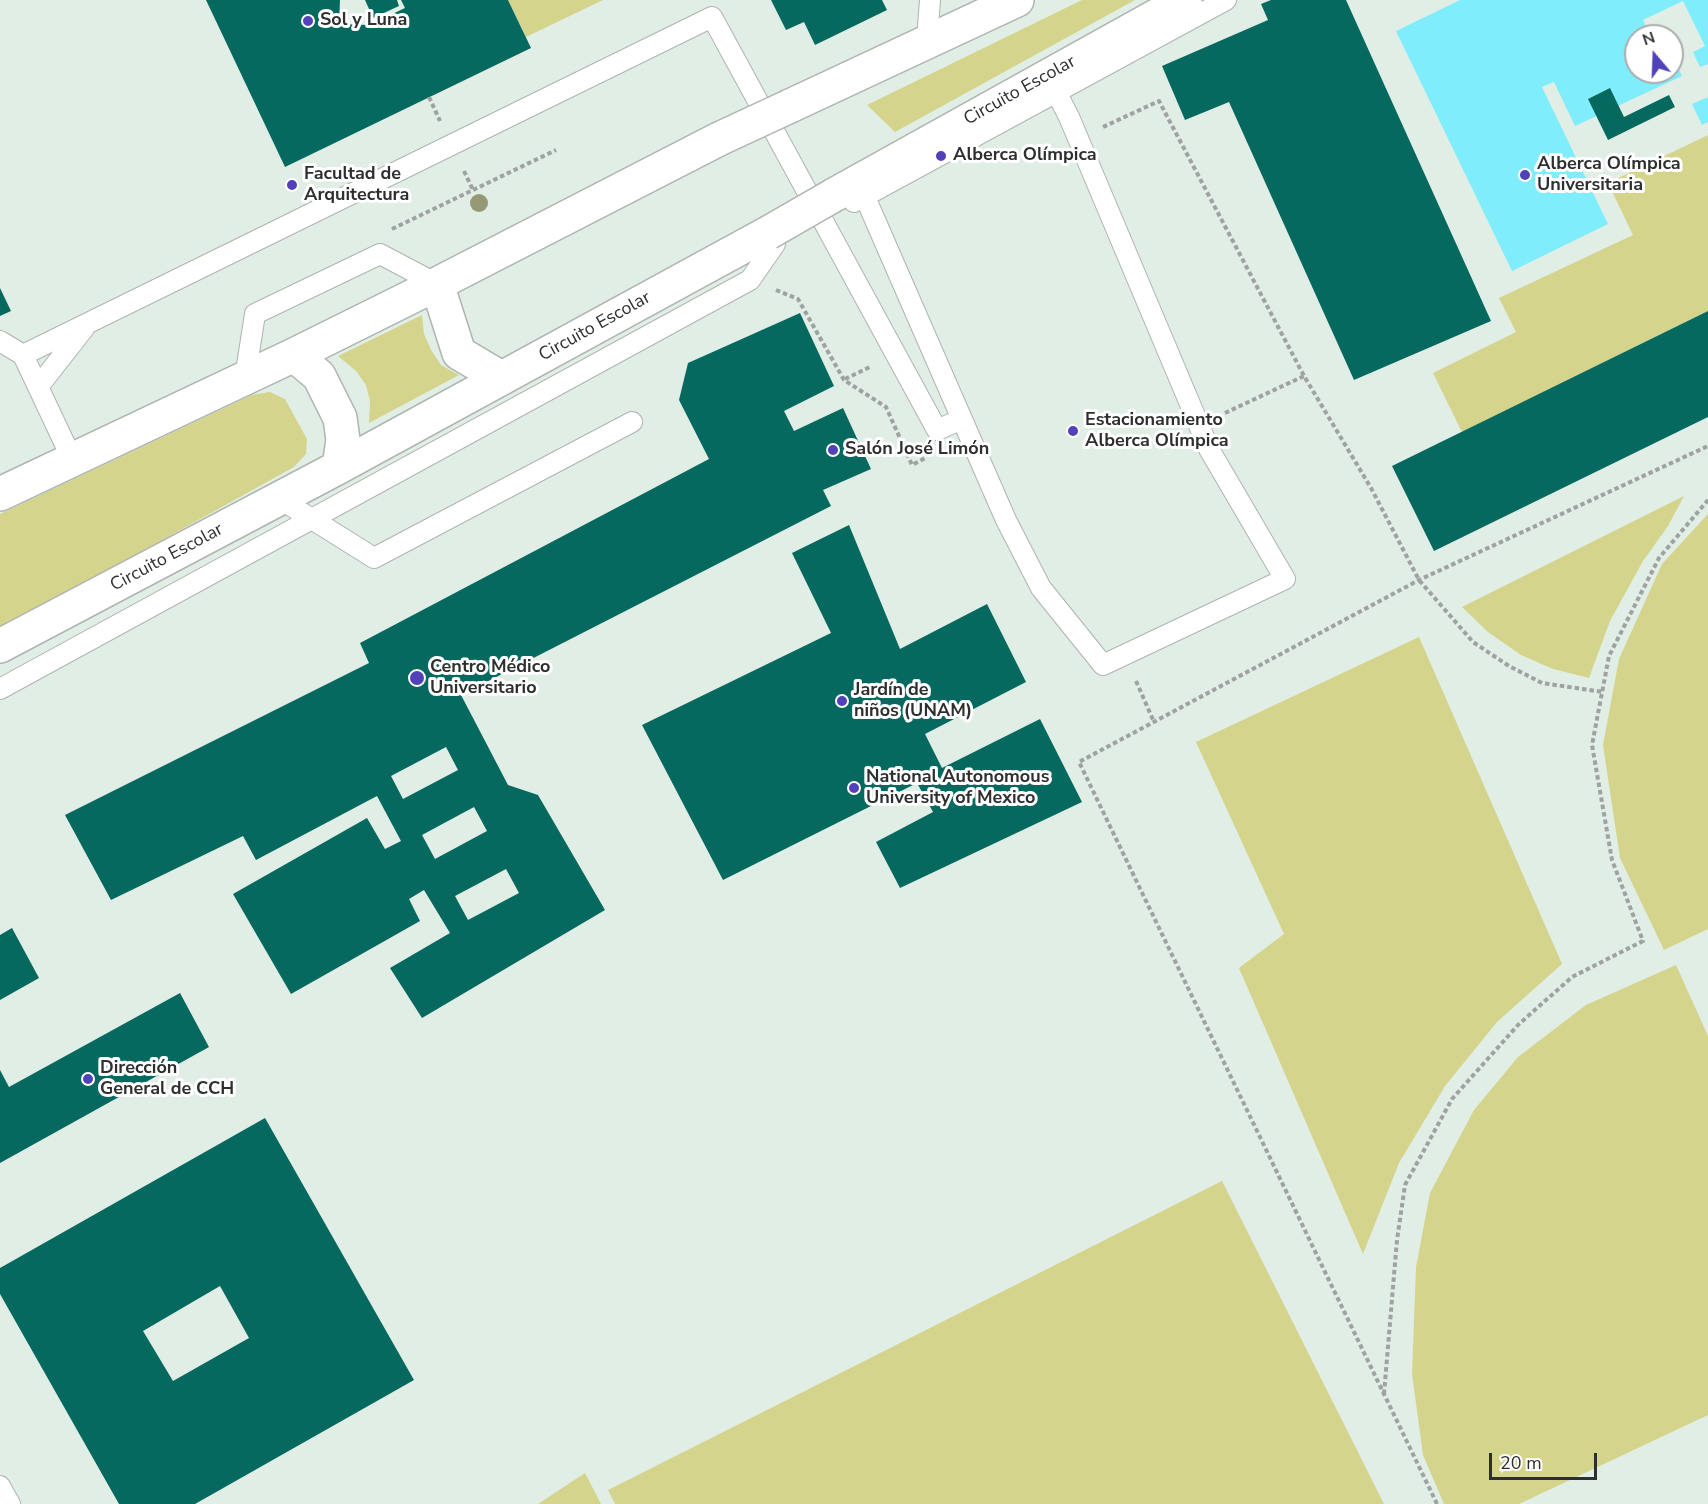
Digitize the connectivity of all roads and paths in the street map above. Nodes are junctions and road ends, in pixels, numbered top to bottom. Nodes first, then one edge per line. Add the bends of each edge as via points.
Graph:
1 (930, 0) edge
2 (1017, 0) edge
3 (1185, 0) edge
4 (1227, 0) edge
5 (927, 40) junction
6 (1052, 83) junction
7 (1078, 138) junction
8 (556, 150) dead end
9 (849, 196) junction
10 (390, 230) dead end
11 (772, 238) junction
12 (750, 280) junction
13 (437, 284) junction
14 (88, 322) junction
15 (0, 341) edge
16 (23, 355) junction
17 (294, 355) junction
18 (1304, 376) junction
19 (245, 378) junction
20 (501, 378) junction
21 (38, 387) junction
22 (632, 422) dead end
23 (1199, 425) junction
24 (966, 427) junction
25 (1708, 446) edge
26 (72, 459) junction
27 (339, 467) junction
28 (0, 494) edge
29 (280, 499) junction
30 (1708, 500) edge
31 (314, 519) junction
32 (1419, 580) junction
33 (0, 646) edge
34 (1125, 657) junction
35 (0, 689) edge
36 (1603, 692) junction
37 (1154, 722) junction
38 (1384, 1395) junction
39 (0, 1486) edge
40 (10, 1504) edge
41 (1437, 1504) edge

1 - 5 lane
2 - 5 street
3 - 6 street, Circuito Escolar
4 - 6 lane
5 - 13 street, bridge via 719,138
6 - 7 lane
6 - 9 street, Circuito Escolar
7 - 18 path via 1160,101
7 - 23 lane
8 - 10 path
9 - 11 street, Circuito Escolar, bridge
9 - 24 lane
11 - 12 lane
11 - 20 street, Circuito Escolar
12 - 24 path via 798,299 844,380 885,407 912,465
12 - 31 lane
13 - 17 street
13 - 19 lane via 380,254 255,314
13 - 20 street via 459,353
14 - 16 lane
14 - 21 lane
14 - 24 lane via 712,17 937,430
15 - 16 lane
16 - 21 lane
17 - 19 street
17 - 27 street via 319,376 340,418 343,440
18 - 23 path
18 - 32 path via 1371,488
19 - 26 street
20 - 27 street, Circuito Escolar
21 - 26 lane
22 - 31 lane via 374,558
23 - 34 lane via 1285,579
24 - 34 lane via 1006,520 1041,588 1103,665
25 - 32 path
26 - 28 street
27 - 29 street, Circuito Escolar
29 - 31 lane
29 - 33 street, Circuito Escolar
30 - 36 path via 1659,558 1609,656
31 - 35 lane
32 - 36 path via 1473,642 1509,666 1542,683
32 - 37 path
34 - 37 path
36 - 38 path via 1592,745 1612,860 1643,941 1572,977 1518,1025 1452,1099 1405,1185
37 - 38 path via 1079,762
38 - 41 path
39 - 40 lane

